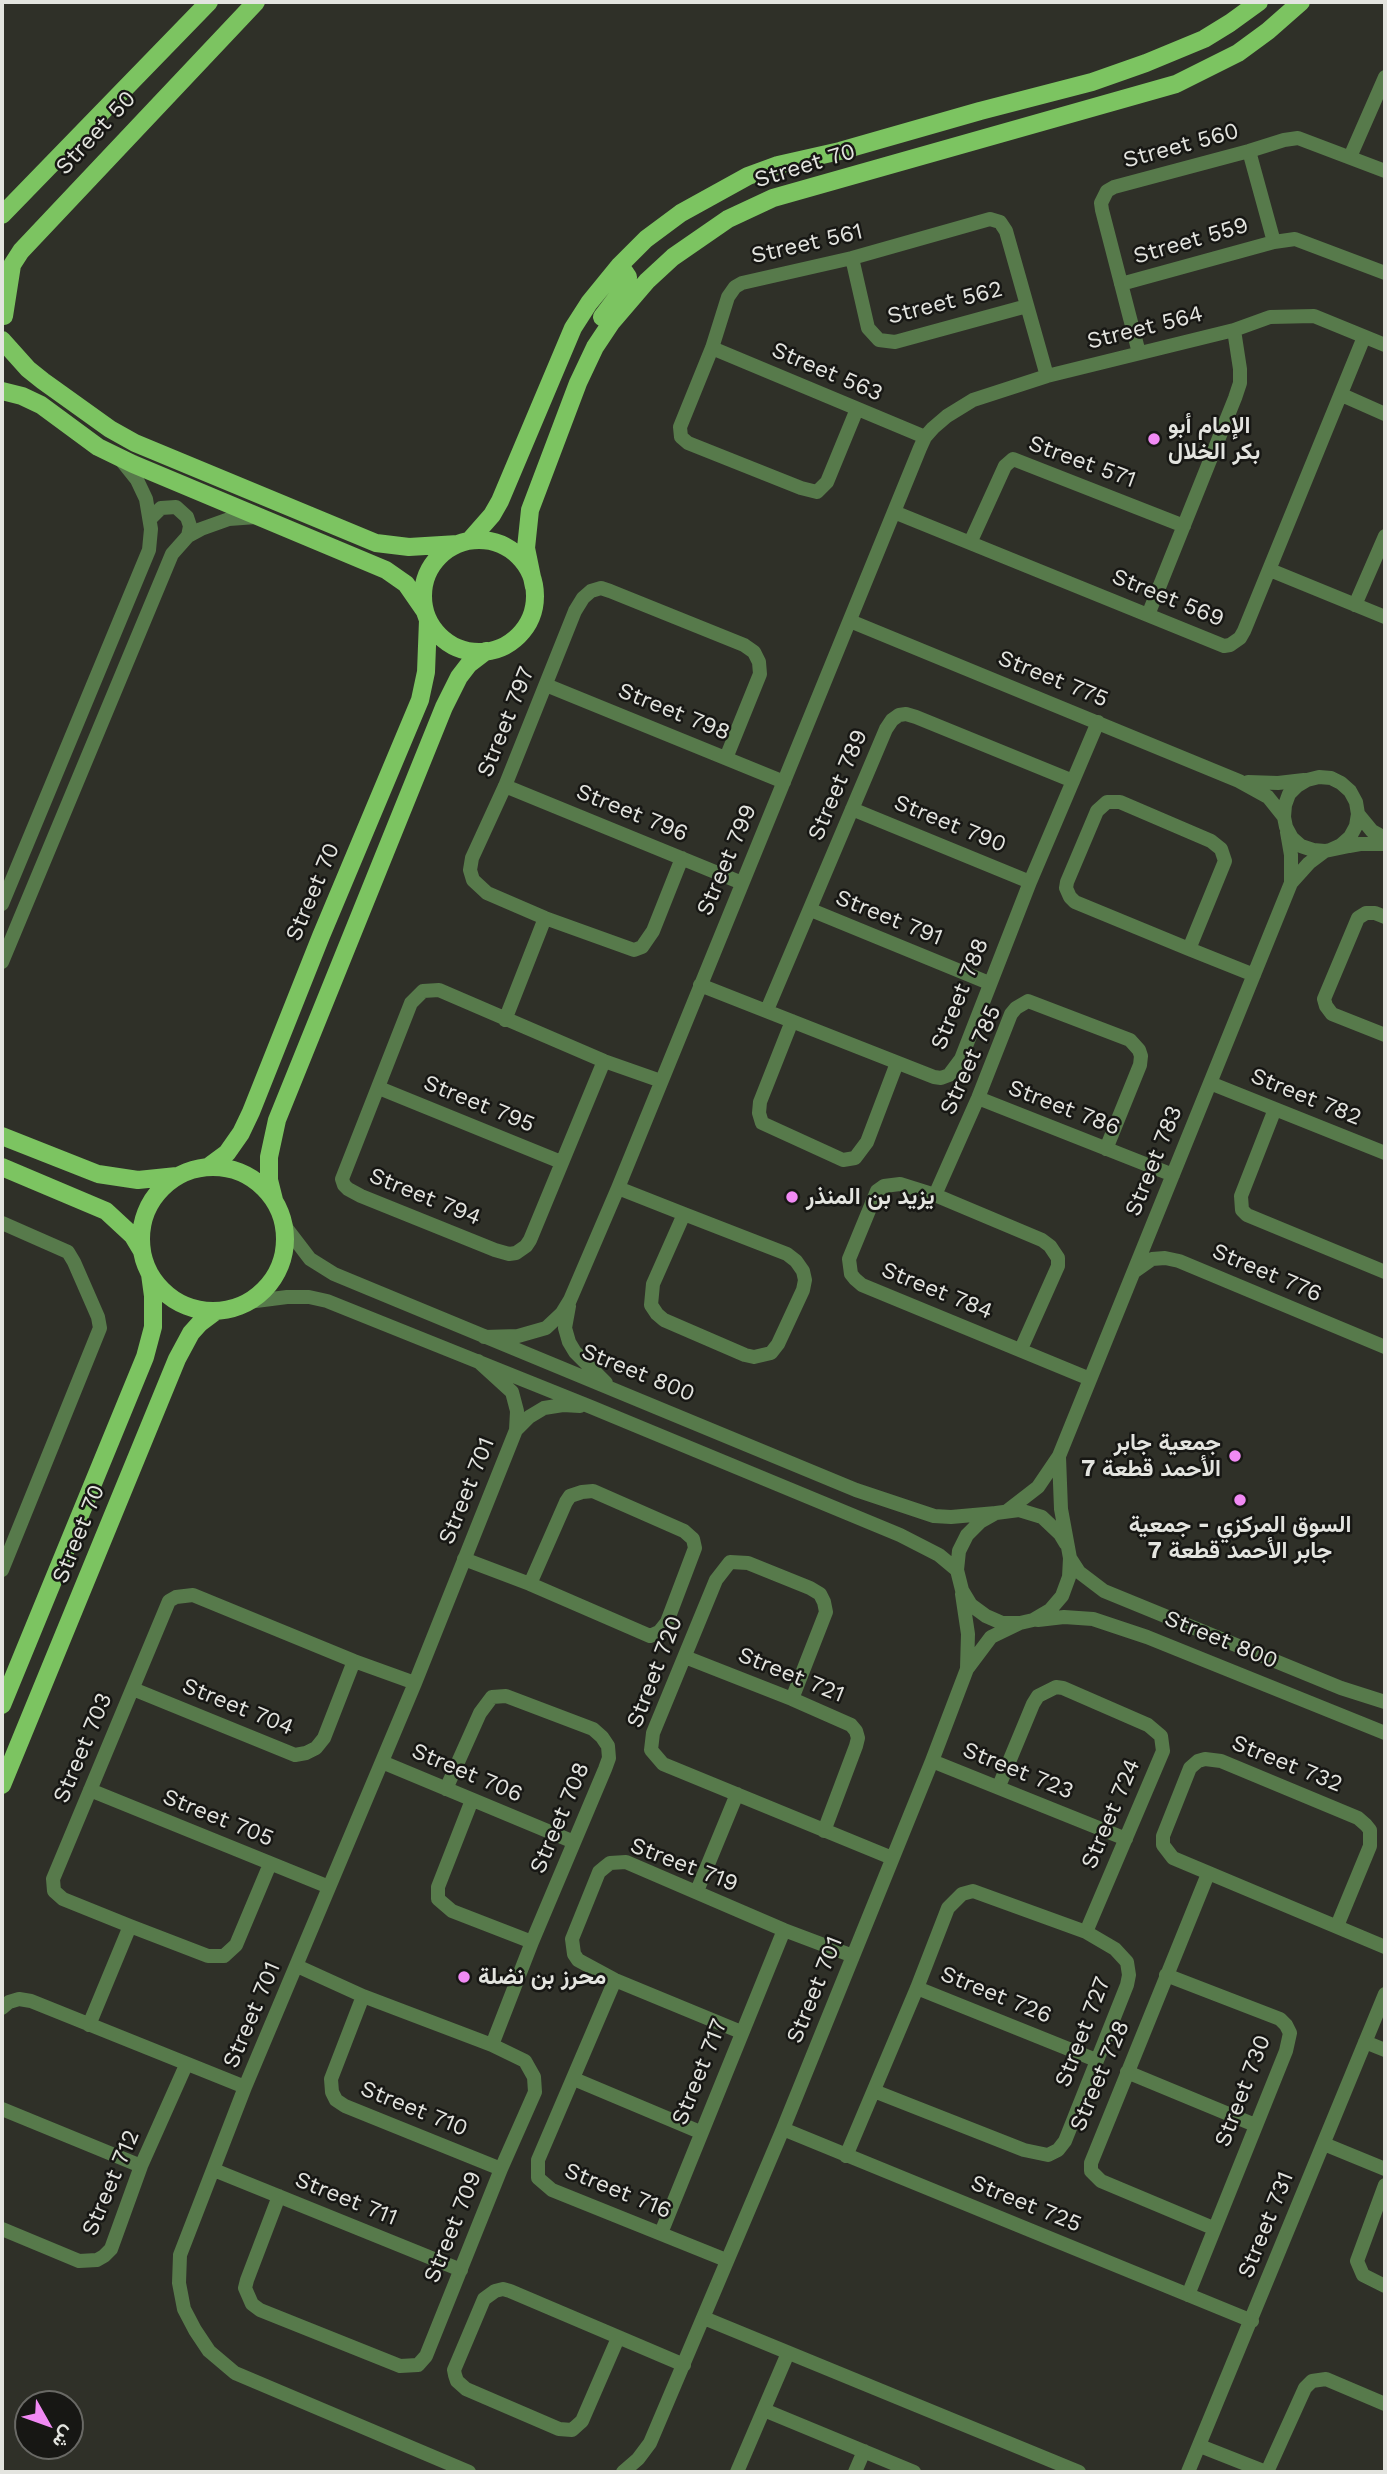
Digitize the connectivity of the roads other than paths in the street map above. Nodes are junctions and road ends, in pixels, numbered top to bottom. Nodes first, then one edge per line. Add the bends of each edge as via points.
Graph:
1 (209, 2) edge
2 (257, 2) edge
3 (1259, 2) edge
4 (1301, 2) edge
5 (1385, 77) edge
6 (1250, 152) junction
7 (1350, 157) junction
8 (1385, 172) edge
9 (2, 215) edge
10 (1274, 242) junction
11 (852, 258) junction
12 (620, 265) junction
13 (1385, 273) edge
14 (1121, 284) junction
15 (2, 291) edge
16 (1027, 306) junction
17 (3, 322) edge
18 (1234, 330) junction
19 (1364, 337) junction
20 (2, 340) edge
21 (1385, 345) edge
22 (595, 347) junction
23 (712, 348) junction
24 (1139, 353) junction
25 (1047, 376) junction
26 (2, 391) edge
27 (1342, 396) junction
28 (857, 409) junction
29 (1385, 414) edge
30 (925, 437) junction
31 (118, 457) junction
32 (894, 513) junction
33 (257, 517) junction
34 (150, 519) junction
35 (1184, 526) junction
36 (188, 536) junction
37 (1385, 536) edge
38 (464, 542) junction
39 (970, 542) junction
40 (1270, 570) junction
41 (534, 587) junction
42 (1355, 605) junction
43 (426, 615) junction
44 (1148, 615) junction
45 (1385, 617) edge
46 (849, 621) junction
47 (486, 651) junction
48 (546, 685) junction
49 (1098, 722) junction
50 (726, 758) junction
51 (1307, 779) junction
52 (1073, 781) junction
53 (1239, 781) junction
54 (784, 782) junction
55 (505, 786) junction
56 (852, 809) junction
57 (1358, 814) junction
58 (1285, 822) junction
59 (1385, 838) edge
60 (1385, 844) edge
61 (1328, 850) junction
62 (682, 858) junction
63 (1030, 882) junction
64 (742, 883) junction
65 (1291, 883) junction
66 (2, 904) edge
67 (811, 910) junction
68 (1385, 917) edge
69 (545, 918) junction
70 (1189, 948) junction
71 (2, 962) edge
72 (1254, 975) junction
73 (989, 983) junction
74 (700, 985) junction
75 (767, 1010) junction
76 (505, 1020) junction
77 (792, 1021) junction
78 (1385, 1035) edge
79 (604, 1061) junction
80 (897, 1063) junction
81 (661, 1081) junction
82 (1210, 1083) junction
83 (379, 1088) junction
84 (978, 1098) junction
85 (1275, 1108) junction
86 (3, 1136) edge
87 (1106, 1149) junction
88 (1385, 1153) edge
89 (561, 1162) junction
90 (208, 1167) junction
91 (2, 1168) edge
92 (180, 1175) junction
93 (1173, 1175) junction
94 (618, 1188) junction
95 (935, 1195) junction
96 (274, 1200) junction
97 (684, 1214) junction
98 (2, 1223) edge
99 (284, 1225) junction
100 (142, 1251) junction
101 (1385, 1272) edge
102 (1133, 1273) junction
103 (150, 1274) junction
104 (570, 1300) junction
105 (248, 1302) junction
106 (216, 1311) junction
107 (484, 1337) junction
108 (1385, 1347) edge
109 (1021, 1349) junction
110 (478, 1361) junction
111 (1090, 1379) junction
112 (612, 1388) junction
113 (591, 1407) junction
114 (516, 1430) junction
115 (1059, 1456) junction
116 (1001, 1512) junction
117 (1068, 1551) junction
118 (464, 1559) junction
119 (2, 1570) edge
120 (957, 1570) junction
121 (530, 1584) junction
122 (962, 1590) junction
123 (1027, 1622) junction
124 (685, 1657) junction
125 (354, 1661) junction
126 (967, 1669) junction
127 (8, 1679) edge
128 (415, 1683) junction
129 (133, 1689) junction
130 (792, 1699) junction
131 (1385, 1702) edge
132 (2, 1704) edge
133 (1385, 1733) edge
134 (932, 1761) junction
135 (382, 1762) junction
136 (2, 1785) edge
137 (999, 1786) junction
138 (446, 1789) junction
139 (90, 1790) junction
140 (737, 1794) junction
141 (472, 1800) junction
142 (824, 1831) junction
143 (1126, 1839) junction
144 (573, 1842) junction
145 (892, 1858) junction
146 (270, 1864) junction
147 (1208, 1874) junction
148 (329, 1886) junction
149 (697, 1891) junction
150 (130, 1926) junction
151 (1337, 1926) junction
152 (784, 1930) junction
153 (1086, 1932) junction
154 (532, 1942) junction
155 (1385, 1947) edge
156 (853, 1956) junction
157 (297, 1966) junction
158 (1166, 1975) junction
159 (615, 1980) junction
160 (917, 1988) junction
161 (1385, 1994) edge
162 (363, 1996) junction
163 (2, 2008) edge
164 (89, 2025) junction
165 (741, 2032) junction
166 (1365, 2042) junction
167 (492, 2045) junction
168 (1385, 2050) edge
169 (1096, 2060) junction
170 (186, 2065) junction
171 (1127, 2072) junction
172 (574, 2079) junction
173 (246, 2087) junction
174 (874, 2091) junction
175 (2, 2109) edge
176 (1255, 2125) junction
177 (783, 2129) junction
178 (700, 2133) junction
179 (1324, 2144) junction
180 (846, 2156) junction
181 (141, 2166) junction
182 (501, 2169) junction
183 (1385, 2169) edge
184 (214, 2170) junction
185 (1385, 2185) edge
186 (279, 2196) junction
187 (1213, 2228) junction
188 (2, 2229) edge
189 (661, 2233) junction
190 (726, 2259) junction
191 (461, 2270) junction
192 (1385, 2286) edge
193 (1188, 2295) junction
194 (704, 2318) junction
195 (1252, 2321) junction
196 (618, 2338) junction
197 (788, 2353) junction
198 (684, 2365) junction
199 (1385, 2404) edge
200 (764, 2410) junction
201 (1200, 2446) junction
202 (864, 2451) junction
203 (470, 2472) edge
204 (623, 2472) edge
205 (737, 2472) edge
206 (855, 2472) edge
207 (914, 2472) edge
208 (1079, 2472) edge
209 (1188, 2472) edge
210 (1267, 2472) edge

1 - 9 main road, Street 50
2 - 17 main road, Street 50 via 21,251 12,265
3 - 12 main road, Street 70 via 1204,38 1092,82 748,176 681,213
4 - 22 main road, Street 70 via 1238,53 1176,84 803,188 728,219 647,281
5 - 7 street
6 - 7 street, Street 560 via 1298,138
6 - 10 street, Street 559
6 - 14 street, Street 560 via 1108,191 1101,203
7 - 8 street, Street 560
10 - 13 street, Street 559 via 1295,239
10 - 14 street, Street 559
11 - 16 street, Street 562 via 869,328 879,341 895,342
11 - 16 street, Street 561 via 995,219 1006,231
11 - 23 street, Street 561 via 735,287
12 - 22 main road via 628,281 596,329
12 - 38 main road, Street 70 via 573,328 492,515
14 - 24 street, Street 560
15 - 17 main road
16 - 25 street, Street 561
18 - 19 street, Street 564 via 1270,317 1314,316
18 - 24 street, Street 564
18 - 35 street via 1240,383
19 - 21 street, Street 564
19 - 27 street, Street 569
20 - 38 main road via 43,381 135,443 376,543 409,547
22 - 41 main road, Street 70 via 530,510 526,548
23 - 28 street, Street 563
23 - 28 street, Street 561 via 680,427 681,437 688,443 817,492 827,482
24 - 25 street, Street 564
25 - 30 street, Street 564 via 962,406
26 - 31 main road via 41,405
27 - 29 street
27 - 40 street, Street 569
28 - 30 street, Street 563
30 - 32 street, Street 799
31 - 33 main road
31 - 34 street via 137,481
32 - 39 street, Street 569
32 - 46 street, Street 799
33 - 36 street via 214,523
33 - 43 main road via 386,570 406,584
34 - 36 street via 161,508 176,507 187,517
34 - 66 street via 149,550
35 - 39 street, Street 571 via 1013,459 1005,466
35 - 44 street
36 - 71 street via 168,562
37 - 42 street
38 - 41 main road via 483,540 507,547 525,564
38 - 43 main road via 444,552 429,571 423,594
39 - 44 street, Street 569
40 - 42 street
40 - 44 street, Street 569 via 1244,631 1230,645
41 - 47 main road via 527,624 510,642
42 - 45 street
43 - 47 main road via 446,641 458,648
43 - 90 main road, Street 70 via 426,672 420,700 242,1133 227,1153
46 - 49 street, Street 775
46 - 54 street, Street 799
47 - 96 main road via 459,677 444,706 277,1120 268,1157
48 - 50 street, Street 798
48 - 50 street, Street 797 via 575,611 583,598 601,588 744,645 754,652 760,674
48 - 55 street, Street 797
49 - 52 street, Street 788
49 - 53 street, Street 775
50 - 54 street, Street 798
51 - 53 street, Street 775
51 - 57 street via 1331,778 1341,783 1350,791
51 - 58 street via 1289,794
52 - 56 street, Street 789 via 906,714 892,720 886,729
52 - 63 street, Street 788
53 - 58 street, Street 775 via 1268,797
54 - 64 street, Street 799
55 - 62 street, Street 796
55 - 69 street, Street 797 via 472,859 473,880 486,893
56 - 63 street, Street 790
56 - 67 street, Street 789
57 - 59 street
57 - 61 street via 1350,836
58 - 61 street via 1301,846
58 - 65 street, Street 783
60 - 61 street
61 - 65 street, Street 783
62 - 64 street, Street 796
62 - 69 street, Street 797 via 642,947 625,948
63 - 73 street, Street 788
64 - 74 street, Street 799
65 - 72 street, Street 783
67 - 73 street, Street 791
67 - 75 street, Street 789
68 - 78 street via 1366,913 1359,918 1324,999 1332,1013
69 - 76 street
70 - 70 street via 1225,861 1221,849 1120,802 1107,802 1097,811 1068,881 1070,897
70 - 72 street
72 - 82 street, Street 783
73 - 80 street, Street 788 via 961,1059 948,1075 934,1077
74 - 75 street, Street 788
74 - 81 street, Street 799
75 - 77 street, Street 788
76 - 79 street, Street 794
76 - 83 street, Street 794 via 439,989 423,991 411,1003
77 - 80 street, Street 788
77 - 80 street via 760,1102 762,1123 843,1160 855,1158 867,1142
79 - 81 street, Street 794
79 - 89 street, Street 794
81 - 94 street, Street 799
82 - 85 street, Street 782
82 - 93 street, Street 783
83 - 89 street, Street 795
83 - 89 street, Street 794 via 342,1179 361,1196 509,1254 526,1247 530,1240
84 - 87 street, Street 786
84 - 87 street, Street 785 via 1011,1014 1028,1002 1130,1040 1141,1056 1140,1065
84 - 95 street, Street 785
85 - 88 street, Street 782
85 - 101 street via 1241,1196 1242,1210
86 - 92 main road via 115,1178
87 - 93 street, Street 786
90 - 92 main road
90 - 96 main road via 245,1175
91 - 100 main road via 106,1211
92 - 100 main road via 149,1207
93 - 102 street, Street 783
94 - 97 street
94 - 104 street, Street 799
95 - 109 street, Street 784 via 1042,1240 1055,1252 1058,1266
95 - 109 street, Street 784 via 895,1183 877,1191 849,1259 851,1274 862,1285
96 - 99 main road
97 - 97 street via 787,1254 803,1271 803,1290 771,1353 745,1355 664,1320 651,1305 653,1284
98 - 119 street via 68,1252 100,1328
99 - 105 main road via 279,1269 266,1288
99 - 107 street, Street 800 via 303,1252 327,1270
100 - 103 main road
102 - 108 street, Street 776 via 1152,1259 1179,1261
102 - 111 street, Street 783
103 - 106 main road via 182,1305
103 - 127 main road, Street 70 via 153,1327 145,1357
104 - 107 street, Street 799 via 546,1328 518,1336
104 - 112 street, Street 799 via 565,1328 569,1342
105 - 106 main road
105 - 110 street via 287,1297 327,1301
106 - 136 main road, Street 70 via 191,1333 177,1359
107 - 112 street, Street 800
109 - 111 street, Street 784
110 - 113 street
110 - 114 street, Street 701 via 512,1392
111 - 115 street, Street 783
112 - 116 street, Street 800 via 906,1509 951,1517
113 - 114 street, Street 701 via 544,1408
113 - 120 street via 900,1535
114 - 118 street, Street 701
115 - 116 street, Street 783 via 1038,1486
115 - 117 street, Street 783 via 1060,1509
116 - 117 street via 1019,1510 1042,1517 1060,1534
116 - 120 street via 967,1535
117 - 123 street via 1069,1577 1062,1595 1050,1610
117 - 131 street, Street 800 via 1079,1572 1104,1591
118 - 121 street
118 - 128 street, Street 701
120 - 122 street
121 - 121 street via 650,1636 667,1622 695,1548 693,1539 593,1491 582,1492 566,1502
122 - 123 street via 971,1605 986,1616 1002,1623
122 - 126 street, Street 701
123 - 126 street, Street 701 via 990,1637
123 - 133 street, Street 800 via 1064,1617 1104,1622
124 - 130 street, Street 721
124 - 130 street, Street 720 via 723,1568 730,1562 748,1563 810,1588 824,1602 826,1612
124 - 140 street, Street 720 via 653,1733 651,1750 663,1764
125 - 128 street, Street 703
125 - 129 street, Street 704 via 324,1738 316,1748 295,1755
125 - 129 street, Street 703 via 185,1595 165,1608
126 - 134 street, Street 701
127 - 132 main road, Street 70
128 - 135 street, Street 701
129 - 139 street, Street 703
130 - 142 street, Street 721 via 851,1725 858,1738
134 - 137 street, Street 723
134 - 145 street, Street 701
135 - 138 street, Street 706
135 - 148 street, Street 701
137 - 143 street, Street 723
137 - 143 street, Street 724 via 1038,1696 1063,1688 1148,1725 1161,1736 1163,1751
138 - 141 street, Street 706
138 - 144 street, Street 708 via 480,1713 492,1698 506,1696 593,1729 608,1746 610,1758
139 - 146 street, Street 705
139 - 150 street, Street 703 via 53,1879 54,1891 63,1899
140 - 142 street, Street 720
140 - 149 street
141 - 144 street, Street 706
141 - 154 street via 438,1887 438,1899 452,1911
142 - 145 street, Street 720
143 - 153 street, Street 724
144 - 154 street, Street 708
145 - 156 street, Street 701
146 - 148 street, Street 705
146 - 150 street, Street 703 via 236,1945 224,1956 208,1956
147 - 151 street, Street 732
147 - 151 street, Street 732 via 1172,1858 1163,1836 1191,1768 1198,1761 1213,1759 1358,1818 1370,1830 1370,1846
147 - 158 street, Street 728
148 - 157 street, Street 701
149 - 152 street, Street 719
149 - 159 street, Street 719 via 626,1862 610,1863 599,1872 572,1947 578,1960
150 - 164 street
151 - 155 street, Street 732
152 - 156 street, Street 719
152 - 165 street, Street 717
153 - 160 street, Street 727 via 973,1891 961,1894 948,1908
153 - 169 street, Street 727 via 1121,1955 1129,1975
154 - 167 street, Street 708
156 - 177 street, Street 701
157 - 162 street, Street 709
157 - 173 street, Street 701
158 - 171 street, Street 728
158 - 176 street, Street 730 via 1286,2025 1289,2041
159 - 165 street, Street 719
159 - 172 street, Street 716
160 - 169 street, Street 726
160 - 174 street, Street 727
161 - 166 street, Street 731
162 - 167 street, Street 709
162 - 182 street, Street 710 via 331,2079 336,2100
163 - 164 street via 19,1999 32,2001
164 - 170 street
165 - 178 street, Street 717
166 - 168 street
166 - 179 street, Street 731
167 - 182 street, Street 709 via 525,2061 534,2077 532,2101
169 - 174 street, Street 727 via 1065,2141 1048,2155 1024,2150
170 - 173 street
170 - 181 street, Street 712
171 - 176 street
171 - 187 street, Street 728 via 1092,2155 1091,2171 1101,2181
172 - 178 street
172 - 189 street, Street 716 via 538,2160 538,2178 552,2190
173 - 184 street, Street 701
174 - 180 street, Street 727
175 - 181 street
176 - 187 street, Street 730
177 - 180 street, Street 725
177 - 190 street, Street 701
178 - 189 street, Street 717
179 - 183 street
179 - 195 street, Street 731
180 - 193 street, Street 725
181 - 188 street, Street 712 via 111,2249 97,2260 79,2260
182 - 191 street, Street 709
184 - 186 street, Street 711
184 - 203 street, Street 701 via 180,2255 179,2283 184,2309 209,2351 235,2373
185 - 192 street via 1357,2261 1363,2275
186 - 191 street, Street 711
186 - 191 street, Street 709 via 245,2288 260,2310 408,2367 423,2361
187 - 193 street, Street 730
189 - 190 street, Street 716
190 - 194 street, Street 701
193 - 195 street, Street 725
194 - 197 street
194 - 198 street, Street 701
195 - 201 street, Street 731
196 - 196 street via 510,2291 495,2291 484,2300 455,2375 466,2389 559,2429 572,2430 582,2421
196 - 198 street
197 - 200 street
197 - 208 street
198 - 204 street, Street 701 via 650,2443
199 - 210 street via 1326,2379 1311,2381
200 - 202 street
200 - 205 street
201 - 209 street, Street 731
201 - 210 street
202 - 206 street
202 - 207 street

